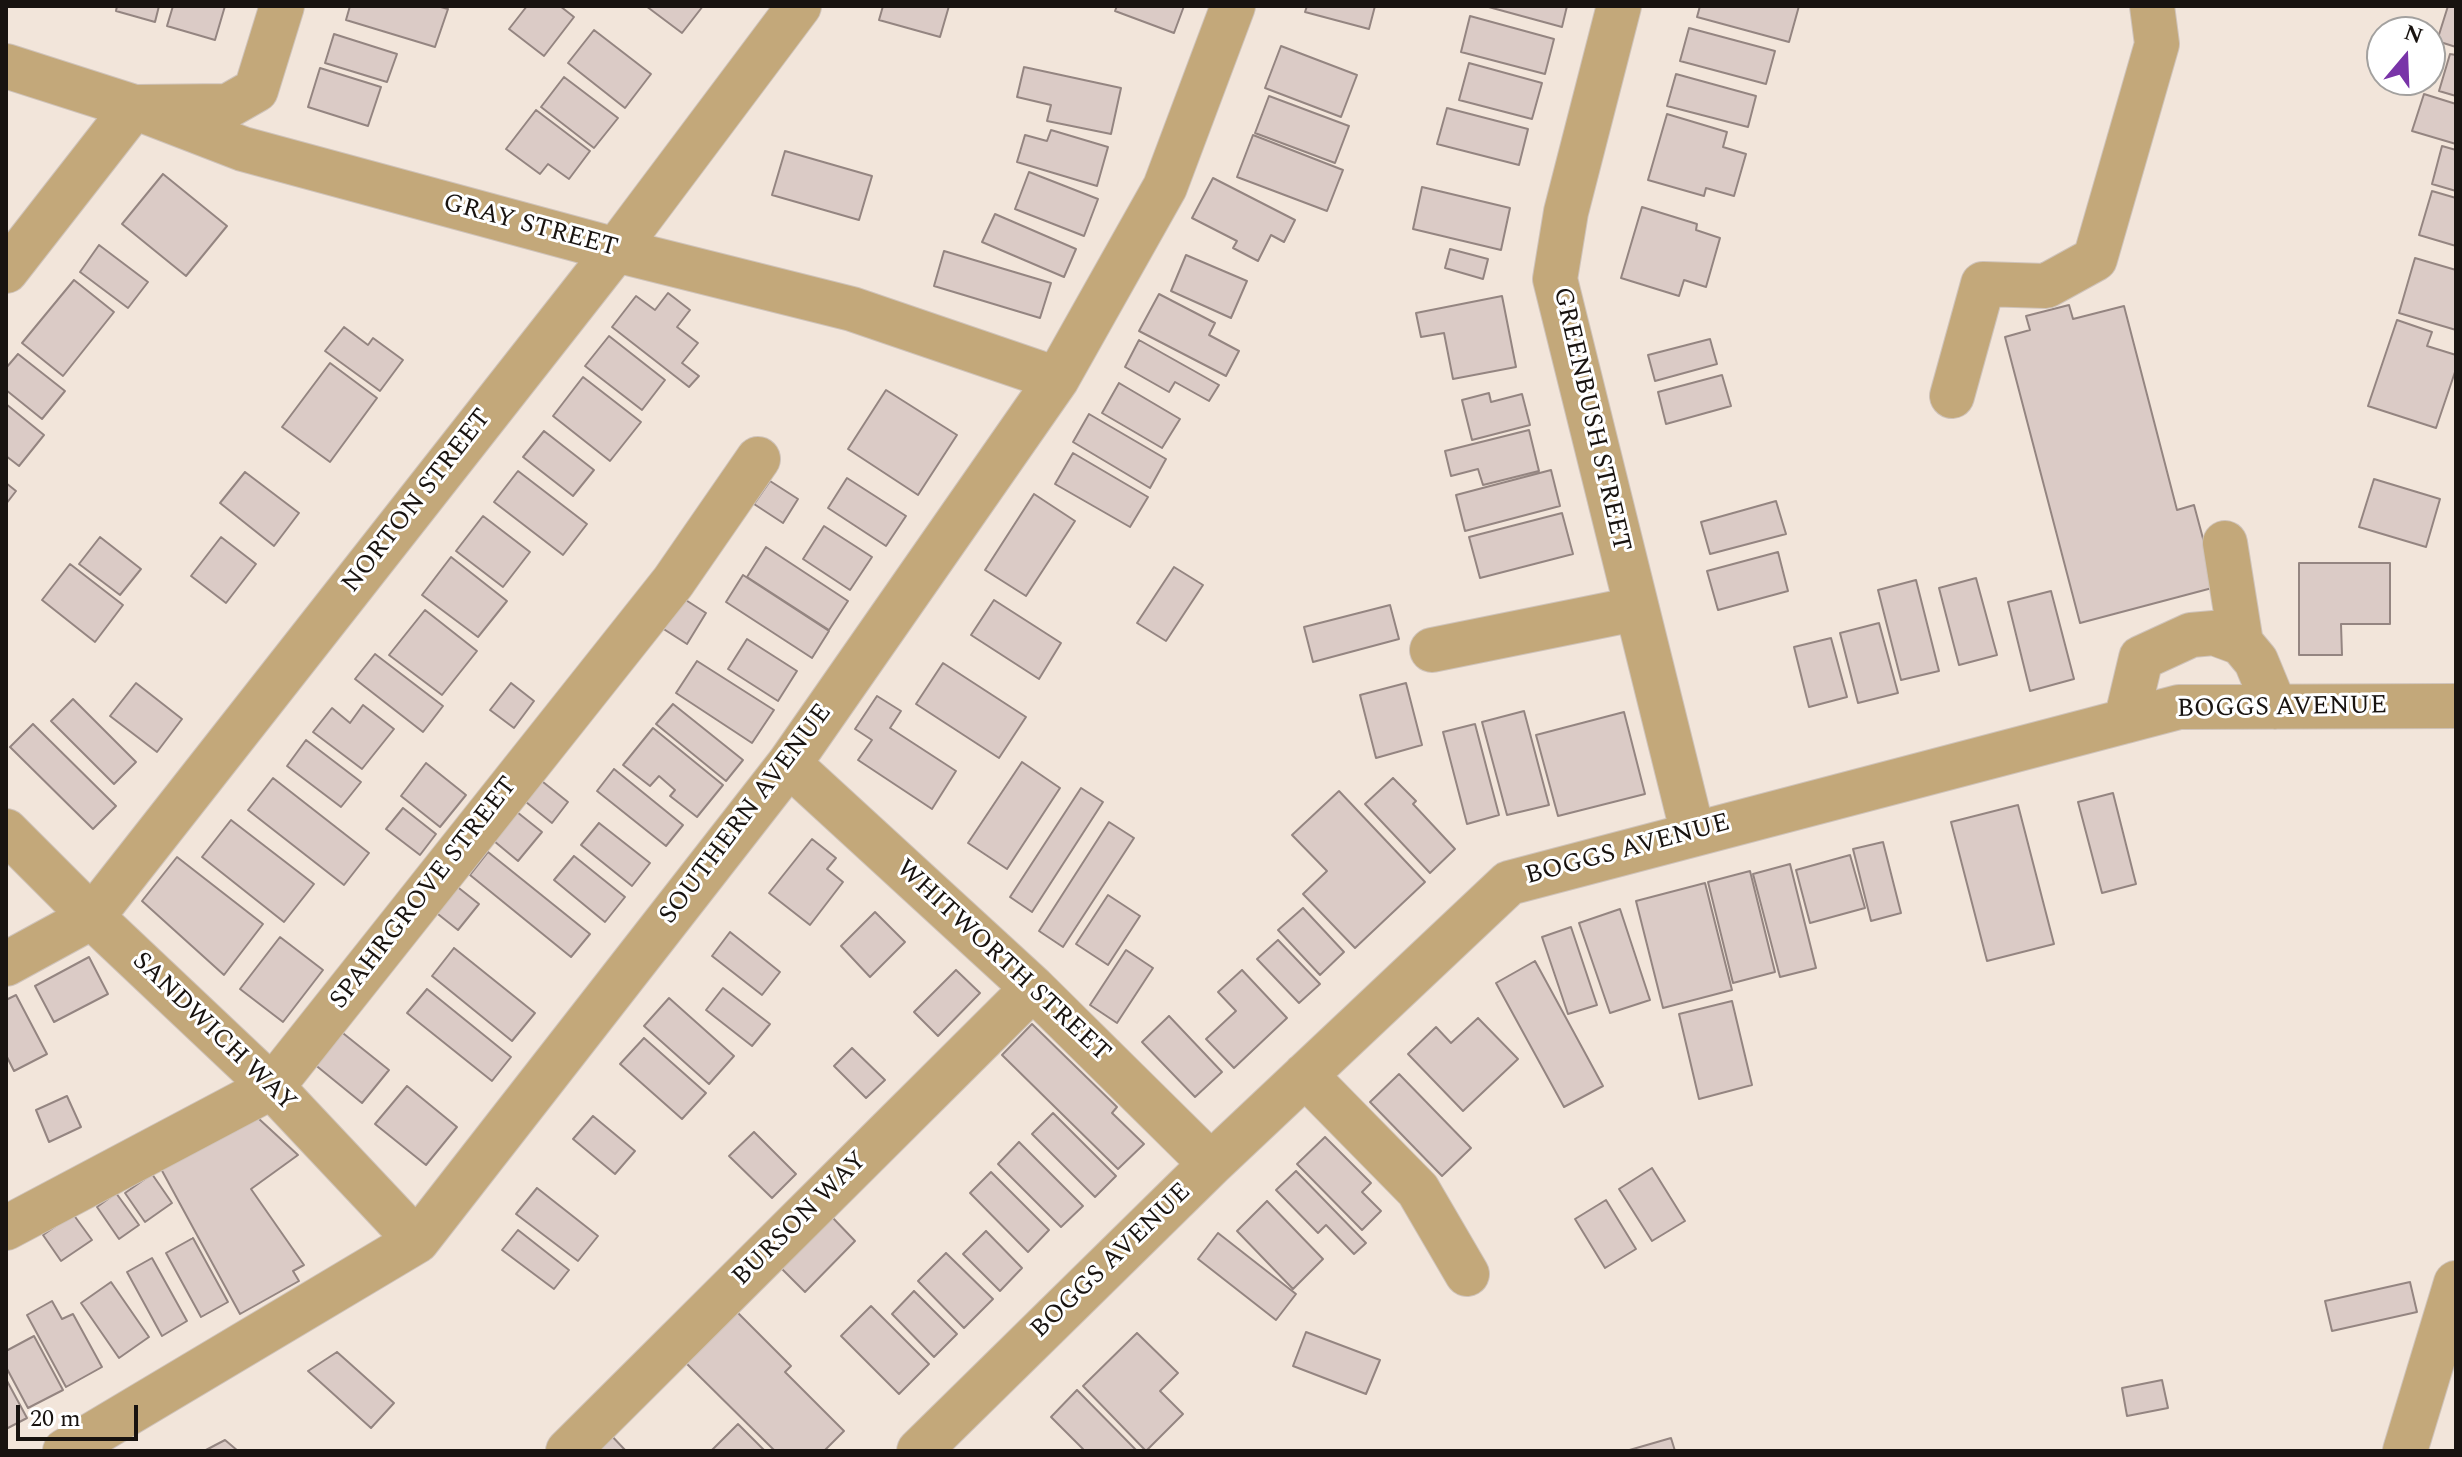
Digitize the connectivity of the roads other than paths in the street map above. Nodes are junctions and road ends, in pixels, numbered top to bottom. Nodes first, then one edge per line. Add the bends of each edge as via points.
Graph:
1 (282, 6) edge
2 (799, 6) edge
3 (1233, 6) edge
4 (1619, 6) edge
5 (2152, 6) edge
6 (6, 66) edge
7 (134, 107) junction
8 (616, 250) junction
9 (6, 271) edge
10 (1057, 379) junction
11 (1952, 396) dead end
12 (758, 459) dead end
13 (2225, 543) dead end
14 (1635, 609) junction
15 (2241, 643) junction
16 (1432, 650) dead end
17 (2456, 706) edge
18 (2275, 707) junction
19 (2126, 721) junction
20 (789, 764) junction
21 (6, 831) edge
22 (1693, 834) junction
23 (92, 917) junction
24 (6, 964) edge
25 (1033, 988) junction
26 (1305, 1075) junction
27 (272, 1087) junction
28 (1211, 1164) junction
29 (6, 1228) edge
30 (417, 1241) junction
31 (1467, 1274) dead end
32 (2456, 1283) edge
33 (65, 1451) edge
34 (568, 1451) edge
35 (919, 1451) edge
36 (2405, 1451) edge

1 - 7 street via 256,90 228,106
2 - 8 street, NORTON STREET
3 - 10 street, SOUTHERN AVENUE via 1165,187
4 - 14 street, GREENBUSH STREET via 1566,212 1555,279
5 - 11 street via 2157,44 2095,259 2046,286 1983,284
6 - 7 street, GRAY STREET
7 - 8 street, GRAY STREET via 243,149
7 - 9 street
8 - 10 street, GRAY STREET via 852,309
8 - 23 street, NORTON STREET
10 - 20 street, SOUTHERN AVENUE
12 - 27 street, SPAHRGROVE STREET via 673,582
13 - 15 street
14 - 16 street
14 - 22 street, GREENBUSH STREET
15 - 18 street via 2256,661
15 - 19 street via 2214,633 2191,635 2141,658
17 - 18 street, BOGGS AVENUE
18 - 19 street, BOGGS AVENUE via 2179,707
19 - 22 street, BOGGS AVENUE
20 - 25 street, WHITWORTH STREET
20 - 30 street, SOUTHERN AVENUE
21 - 23 street, SANDWICH WAY
22 - 26 street, BOGGS AVENUE via 1509,883
23 - 24 street, NORTON STREET
23 - 27 street, SANDWICH WAY
25 - 28 street, WHITWORTH STREET
25 - 34 street, BURSON WAY
26 - 28 street, BOGGS AVENUE
26 - 31 street via 1418,1190
27 - 29 street, SPAHRGROVE STREET
27 - 30 street, SANDWICH WAY
28 - 35 street, BOGGS AVENUE
30 - 33 street, SOUTHERN AVENUE
32 - 36 street

